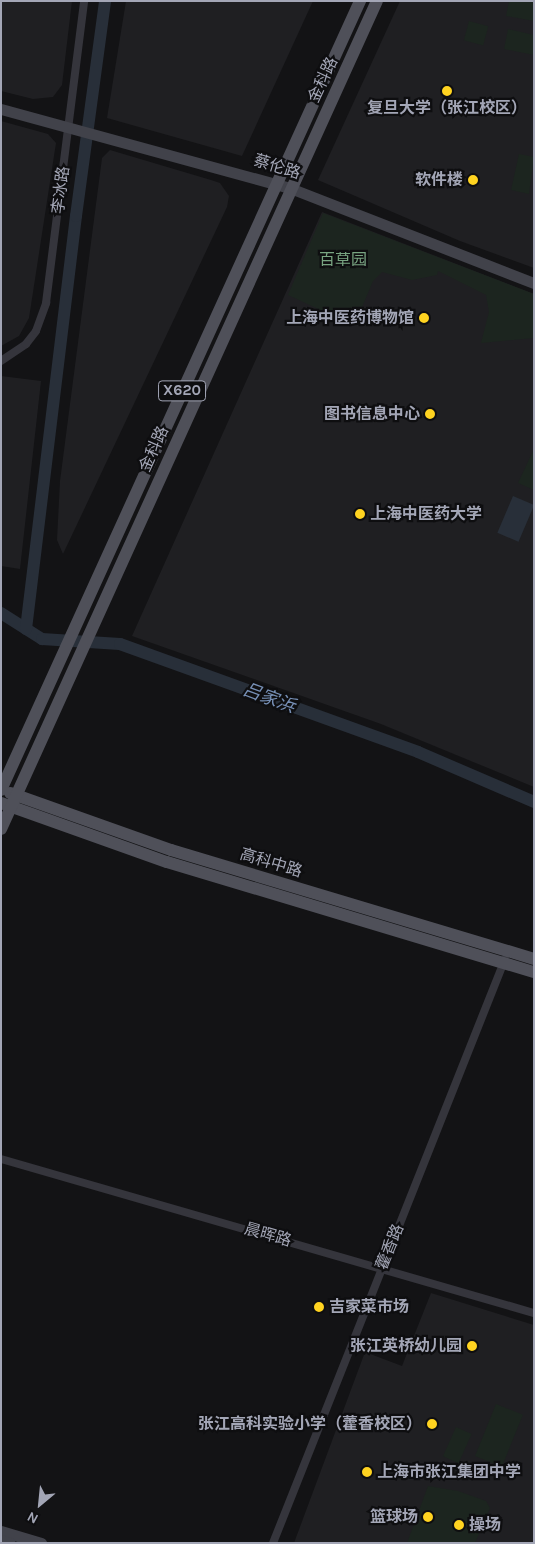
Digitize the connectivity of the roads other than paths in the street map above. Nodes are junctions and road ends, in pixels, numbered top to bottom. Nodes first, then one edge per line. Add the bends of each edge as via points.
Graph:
1 (84, 1) edge
2 (360, 1) edge
3 (376, 1) edge
4 (1, 104) edge
5 (1, 109) edge
6 (72, 126) junction
7 (276, 181) junction
8 (291, 185) junction
9 (534, 277) edge
10 (534, 283) edge
11 (1, 361) edge
12 (1, 790) edge
13 (9, 801) edge
14 (1, 829) edge
15 (506, 957) junction
16 (534, 959) edge
17 (534, 972) edge
18 (1, 1159) edge
19 (382, 1268) junction
20 (534, 1313) edge
21 (1, 1532) edge
22 (1, 1540) edge
23 (10, 1543) edge
24 (41, 1543) edge
25 (273, 1543) edge

1 - 6 street, 李冰路
2 - 7 main road, 金科路 / X620
3 - 8 main road, 金科路 / X620
4 - 6 street, 蔡伦路
5 - 6 street, 蔡伦路
6 - 7 street, 蔡伦路
6 - 11 street, 李冰路 via 46,303 36,332 26,344
7 - 8 street, 蔡伦路
7 - 12 main road, 金科路 / X620
8 - 9 street, 蔡伦路
8 - 10 street, 蔡伦路
8 - 13 main road, 金科路 / X620 via 102,604
12 - 13 main road, 高科中路
13 - 14 main road, 金科路 / X620
13 - 15 main road, 高科中路
15 - 16 main road, 高科中路
15 - 17 main road, 高科中路
15 - 19 street, 藿香路
18 - 19 street, 晨晖路
19 - 20 street, 晨晖路
19 - 25 street, 藿香路
21 - 24 street
22 - 23 street

